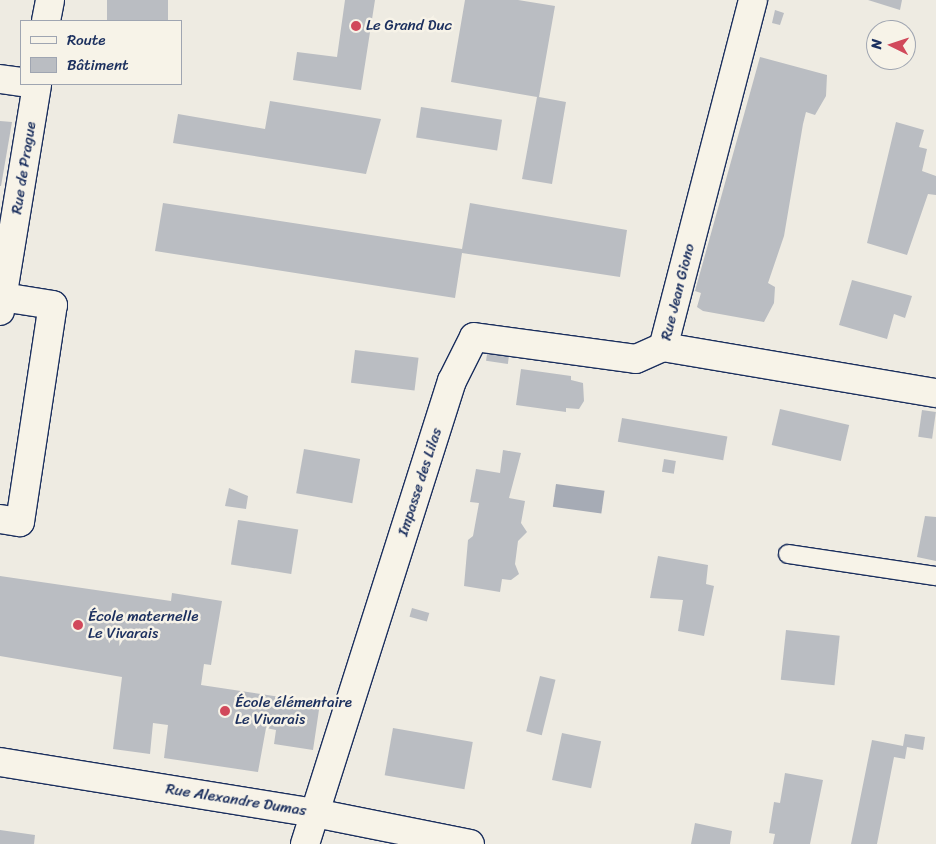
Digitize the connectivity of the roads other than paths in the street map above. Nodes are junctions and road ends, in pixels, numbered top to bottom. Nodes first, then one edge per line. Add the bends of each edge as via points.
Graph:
1 (50, 0) edge
2 (753, 0) edge
3 (46, 20) edge
4 (0, 79) edge
5 (20, 82) edge
6 (31, 85) edge
7 (1, 304) edge
8 (663, 347) junction
9 (936, 393) edge
10 (0, 519) edge
11 (788, 554) dead end
12 (936, 576) edge
13 (0, 762) edge
14 (315, 813) junction
15 (305, 844) edge
16 (470, 844) edge

1 - 3 street
2 - 8 street, Rue Jean Giono
4 - 5 street
6 - 7 street, Rue de Prague
7 - 10 street via 53,305 20,522
8 - 9 street, Rue Jean Giono
8 - 14 street, Impasse des Lilas via 636,359 474,337 452,381
11 - 12 lane
13 - 14 street, Rue Alexandre Dumas
14 - 15 street, Impasse des Lilas
14 - 16 street, Rue Alexandre Dumas

